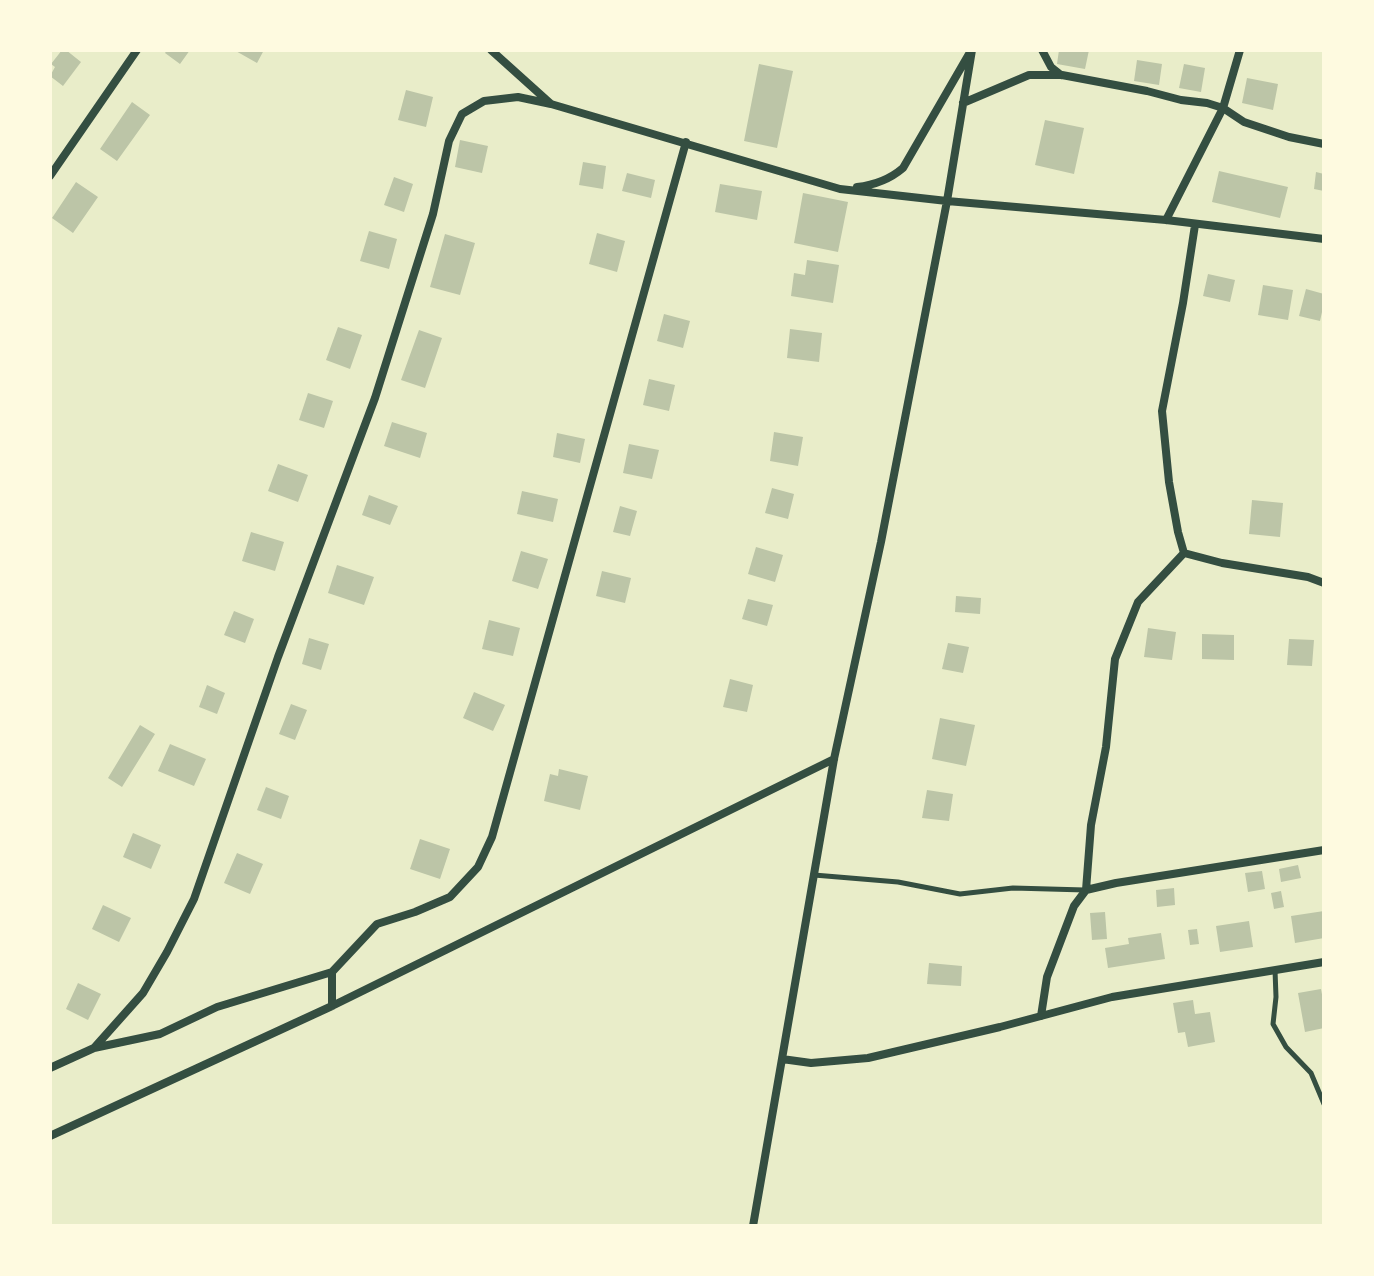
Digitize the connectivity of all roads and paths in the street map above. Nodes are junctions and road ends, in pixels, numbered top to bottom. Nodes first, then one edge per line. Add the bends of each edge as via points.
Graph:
1 (137, 50) edge
2 (491, 50) edge
3 (972, 50) edge
4 (1042, 50) edge
5 (1240, 50) edge
6 (1062, 75) junction
7 (963, 103) junction
8 (551, 104) junction
9 (1223, 108) junction
10 (686, 142) junction
11 (1324, 144) edge
12 (50, 176) edge
13 (840, 189) junction
14 (947, 201) junction
15 (1166, 220) junction
16 (1195, 225) junction
17 (1324, 239) edge
18 (1184, 553) junction
19 (1324, 583) edge
20 (834, 759) junction
21 (1324, 850) edge
22 (814, 875) junction
23 (1086, 890) junction
24 (1324, 962) edge
25 (1275, 970) junction
26 (332, 972) junction
27 (332, 1006) junction
28 (1041, 1016) junction
29 (94, 1048) junction
30 (782, 1059) junction
31 (50, 1068) edge
32 (1324, 1104) edge
33 (50, 1136) edge
34 (753, 1226) edge

1 - 12 street
2 - 8 street
3 - 7 street
3 - 13 street via 903,168 870,186
4 - 6 street
5 - 9 street
6 - 7 street via 1029,75
6 - 9 street
7 - 14 street
8 - 10 street
8 - 29 street via 518,97 495,99 462,114 449,141 433,214 375,398 194,899 143,993
9 - 11 street via 1244,122
9 - 15 street
10 - 13 street
10 - 26 street via 492,837 478,867 450,897 377,924
13 - 14 street
14 - 15 street
14 - 20 street
15 - 16 street
16 - 17 street
16 - 18 street via 1162,411
18 - 19 street
18 - 23 street via 1138,602 1115,659
20 - 22 street
20 - 27 street
21 - 23 street
22 - 23 lane via 960,894 1013,888
22 - 30 street
23 - 28 street via 1074,906 1047,977
24 - 25 street
25 - 28 street via 1112,997
25 - 32 lane via 1273,1024 1311,1073
26 - 27 street
26 - 29 street via 217,1007 160,1034
27 - 33 street
28 - 30 street via 868,1058 811,1063
29 - 31 street
30 - 34 street

